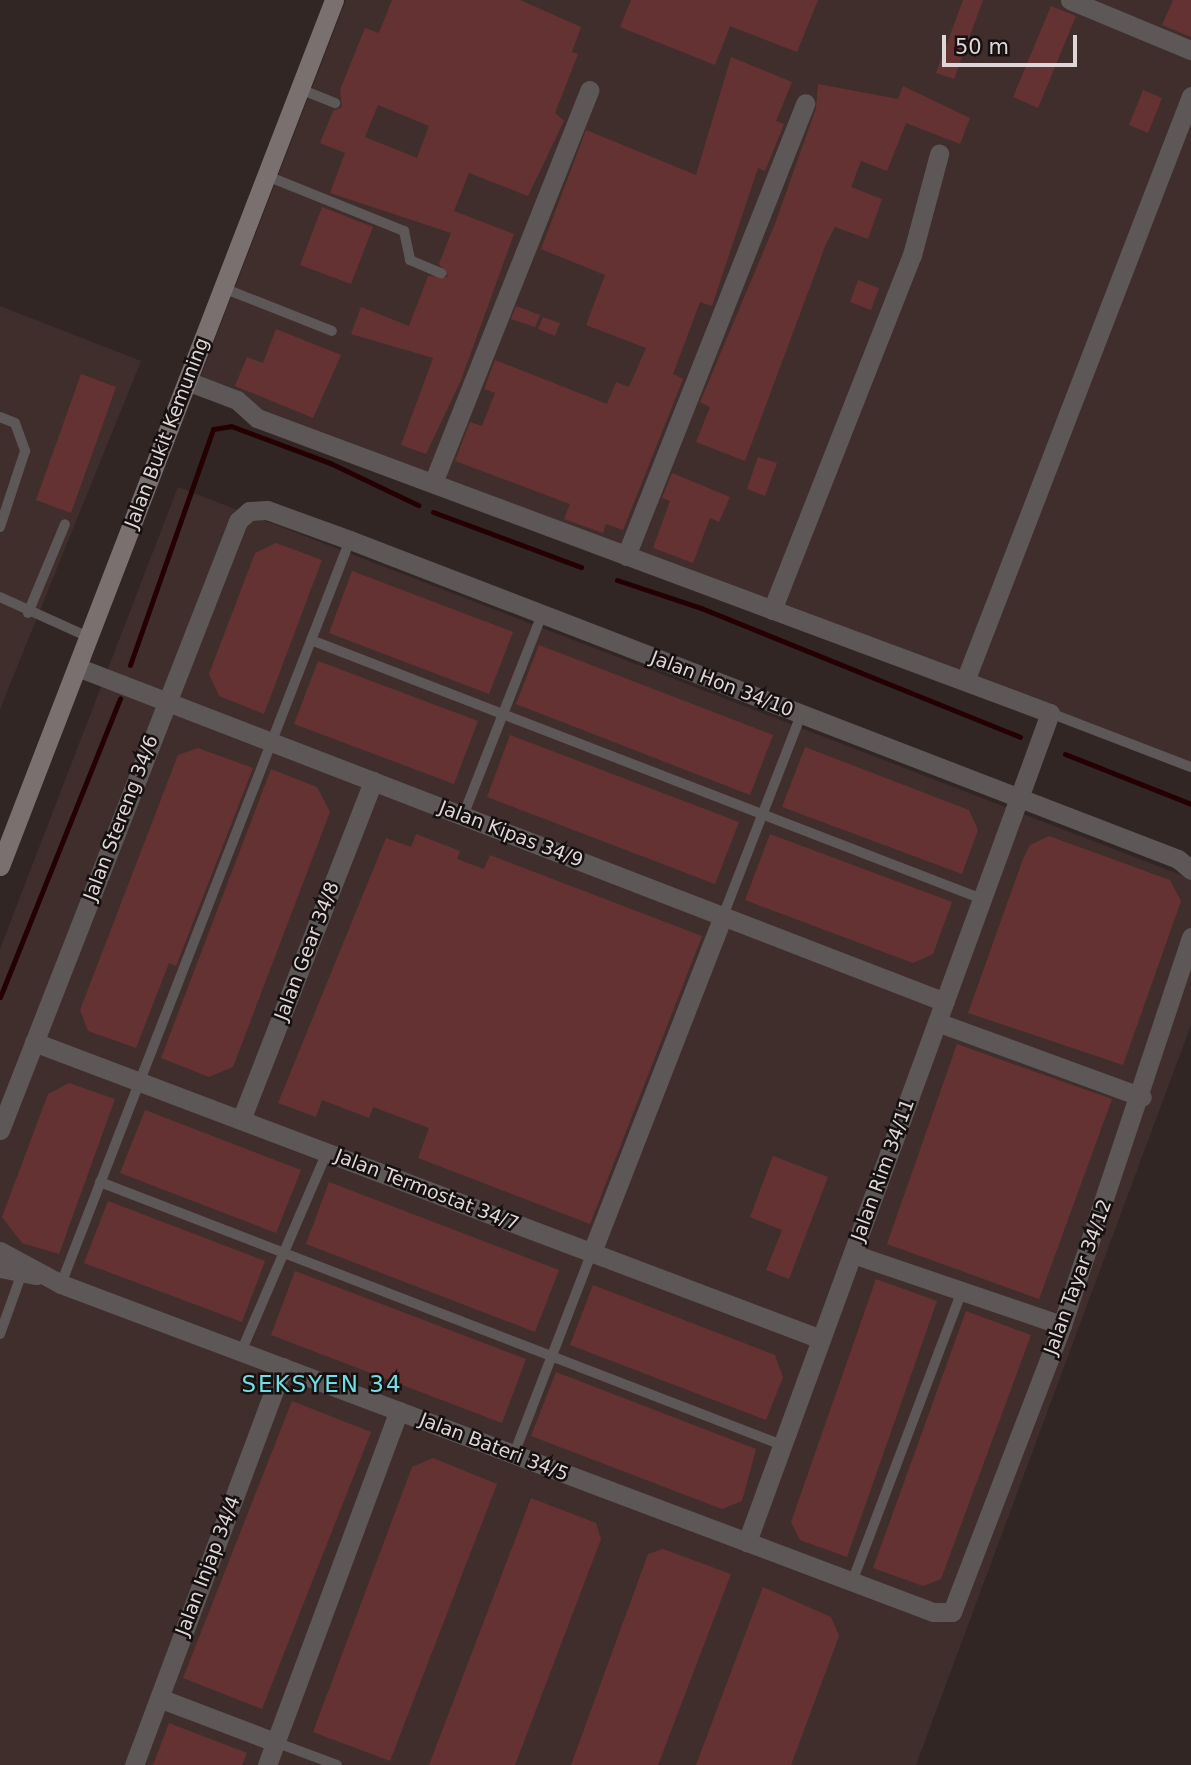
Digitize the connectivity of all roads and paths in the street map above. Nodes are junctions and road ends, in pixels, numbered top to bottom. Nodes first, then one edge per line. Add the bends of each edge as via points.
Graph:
1 (334, 0) edge
2 (1070, 0) edge
3 (1191, 50) edge
4 (300, 89) junction
5 (589, 90) dead end
6 (1191, 96) edge
7 (335, 103) dead end
8 (805, 103) dead end
9 (939, 154) dead end
10 (267, 176) junction
11 (441, 273) dead end
12 (223, 288) junction
13 (332, 331) dead end
14 (187, 381) junction
15 (0, 417) edge
16 (433, 484) junction
17 (249, 510) joint
18 (65, 524) dead end
19 (0, 527) edge
20 (349, 540) junction
21 (626, 556) junction
22 (0, 597) edge
23 (772, 610) junction
24 (28, 614) junction
25 (542, 614) junction
26 (89, 637) junction
27 (311, 640) junction
28 (77, 667) junction
29 (965, 681) junction
30 (167, 701) junction
31 (503, 713) junction
32 (1050, 713) junction
33 (801, 715) junction
34 (271, 742) junction
35 (1191, 767) edge
36 (373, 781) junction
37 (1019, 798) junction
38 (463, 816) junction
39 (762, 816) junction
40 (0, 866) edge
41 (1191, 870) edge
42 (982, 899) junction
43 (723, 916) junction
44 (1191, 937) edge
45 (945, 1002) junction
46 (937, 1022) junction
47 (34, 1042) junction
48 (139, 1082) junction
49 (1142, 1097) junction
50 (241, 1120) junction
51 (0, 1130) edge
52 (327, 1152) junction
53 (100, 1182) junction
54 (0, 1251) edge
55 (592, 1252) junction
56 (284, 1253) junction
57 (853, 1254) junction
58 (0, 1268) edge
59 (28, 1271) junction
60 (61, 1284) junction
61 (962, 1291) junction
62 (1062, 1325) junction
63 (0, 1334) edge
64 (821, 1339) junction
65 (242, 1352) junction
66 (552, 1355) junction
67 (283, 1367) junction
68 (399, 1411) junction
69 (782, 1446) junction
70 (513, 1454) junction
71 (747, 1542) junction
72 (852, 1582) junction
73 (952, 1612) joint
74 (159, 1698) junction
75 (275, 1742) junction
76 (134, 1765) edge
77 (267, 1765) edge
78 (337, 1765) edge

1 - 4 main road, Jalan Bukit Kemuning
2 - 3 street
4 - 7 lane
4 - 10 main road, Jalan Bukit Kemuning
5 - 16 street
6 - 29 street
8 - 21 street
9 - 23 street via 912,256
10 - 11 lane via 404,231 410,260
10 - 12 main road, Jalan Bukit Kemuning
12 - 13 lane
12 - 14 main road, Jalan Bukit Kemuning
14 - 16 street via 237,400 257,418
14 - 26 main road, Jalan Bukit Kemuning
15 - 19 lane via 15,423 25,451
16 - 21 street
17 - 20 street, Jalan Hon 34/10 via 267,510
17 - 30 street, Jalan Stereng 34/6 via 238,521
18 - 24 lane
20 - 25 street, Jalan Hon 34/10
20 - 27 lane
21 - 23 street
22 - 24 lane
23 - 29 street
24 - 26 lane
25 - 31 lane
25 - 33 street, Jalan Hon 34/10
26 - 28 main road, Jalan Bukit Kemuning
27 - 31 lane
27 - 34 lane
28 - 30 street, Jalan Kipas 34/9
28 - 40 main road, Jalan Bukit Kemuning
29 - 32 street
30 - 34 street, Jalan Kipas 34/9
30 - 47 street, Jalan Stereng 34/6
31 - 38 lane
31 - 39 lane
32 - 35 lane
32 - 37 street, Jalan Rim 34/11
33 - 37 street, Jalan Hon 34/10
33 - 39 lane
34 - 36 street, Jalan Kipas 34/9
34 - 48 lane
36 - 38 street, Jalan Kipas 34/9
36 - 50 street, Jalan Gear 34/8
37 - 41 street, Jalan Hon 34/10 via 1178,859
37 - 42 street, Jalan Rim 34/11
38 - 43 street, Jalan Kipas 34/9
39 - 42 lane
39 - 43 lane
42 - 45 street, Jalan Rim 34/11
43 - 45 street, Jalan Kipas 34/9
43 - 55 street
44 - 49 street, Jalan Tayar 34/12
45 - 46 street, Jalan Rim 34/11
46 - 49 street
46 - 57 street, Jalan Rim 34/11
47 - 48 street, Jalan Termostat 34/7
47 - 51 street, Jalan Stereng 34/6
48 - 50 street, Jalan Termostat 34/7
48 - 53 lane
49 - 62 street, Jalan Tayar 34/12
50 - 52 street, Jalan Termostat 34/7
52 - 55 street, Jalan Termostat 34/7
52 - 56 lane
53 - 56 lane
53 - 60 lane
54 - 59 street
55 - 64 street, Jalan Termostat 34/7
55 - 66 lane
56 - 65 lane
56 - 66 lane
57 - 61 street
57 - 64 street, Jalan Rim 34/11
58 - 59 street
59 - 60 street, Jalan Bateri 34/5
59 - 63 lane
60 - 65 street, Jalan Bateri 34/5
61 - 62 street
61 - 72 lane
62 - 73 street, Jalan Tayar 34/12
64 - 69 street, Jalan Rim 34/11
65 - 67 street, Jalan Bateri 34/5
66 - 69 lane
66 - 70 lane
67 - 68 street, Jalan Bateri 34/5
67 - 74 street, Jalan Injap 34/4
68 - 70 street, Jalan Bateri 34/5
68 - 75 street
69 - 71 street, Jalan Rim 34/11
70 - 71 street, Jalan Bateri 34/5
71 - 72 street, Jalan Bateri 34/5
72 - 73 street, Jalan Bateri 34/5 via 933,1612
74 - 75 street
74 - 76 street, Jalan Injap 34/4
75 - 77 street
75 - 78 lane

